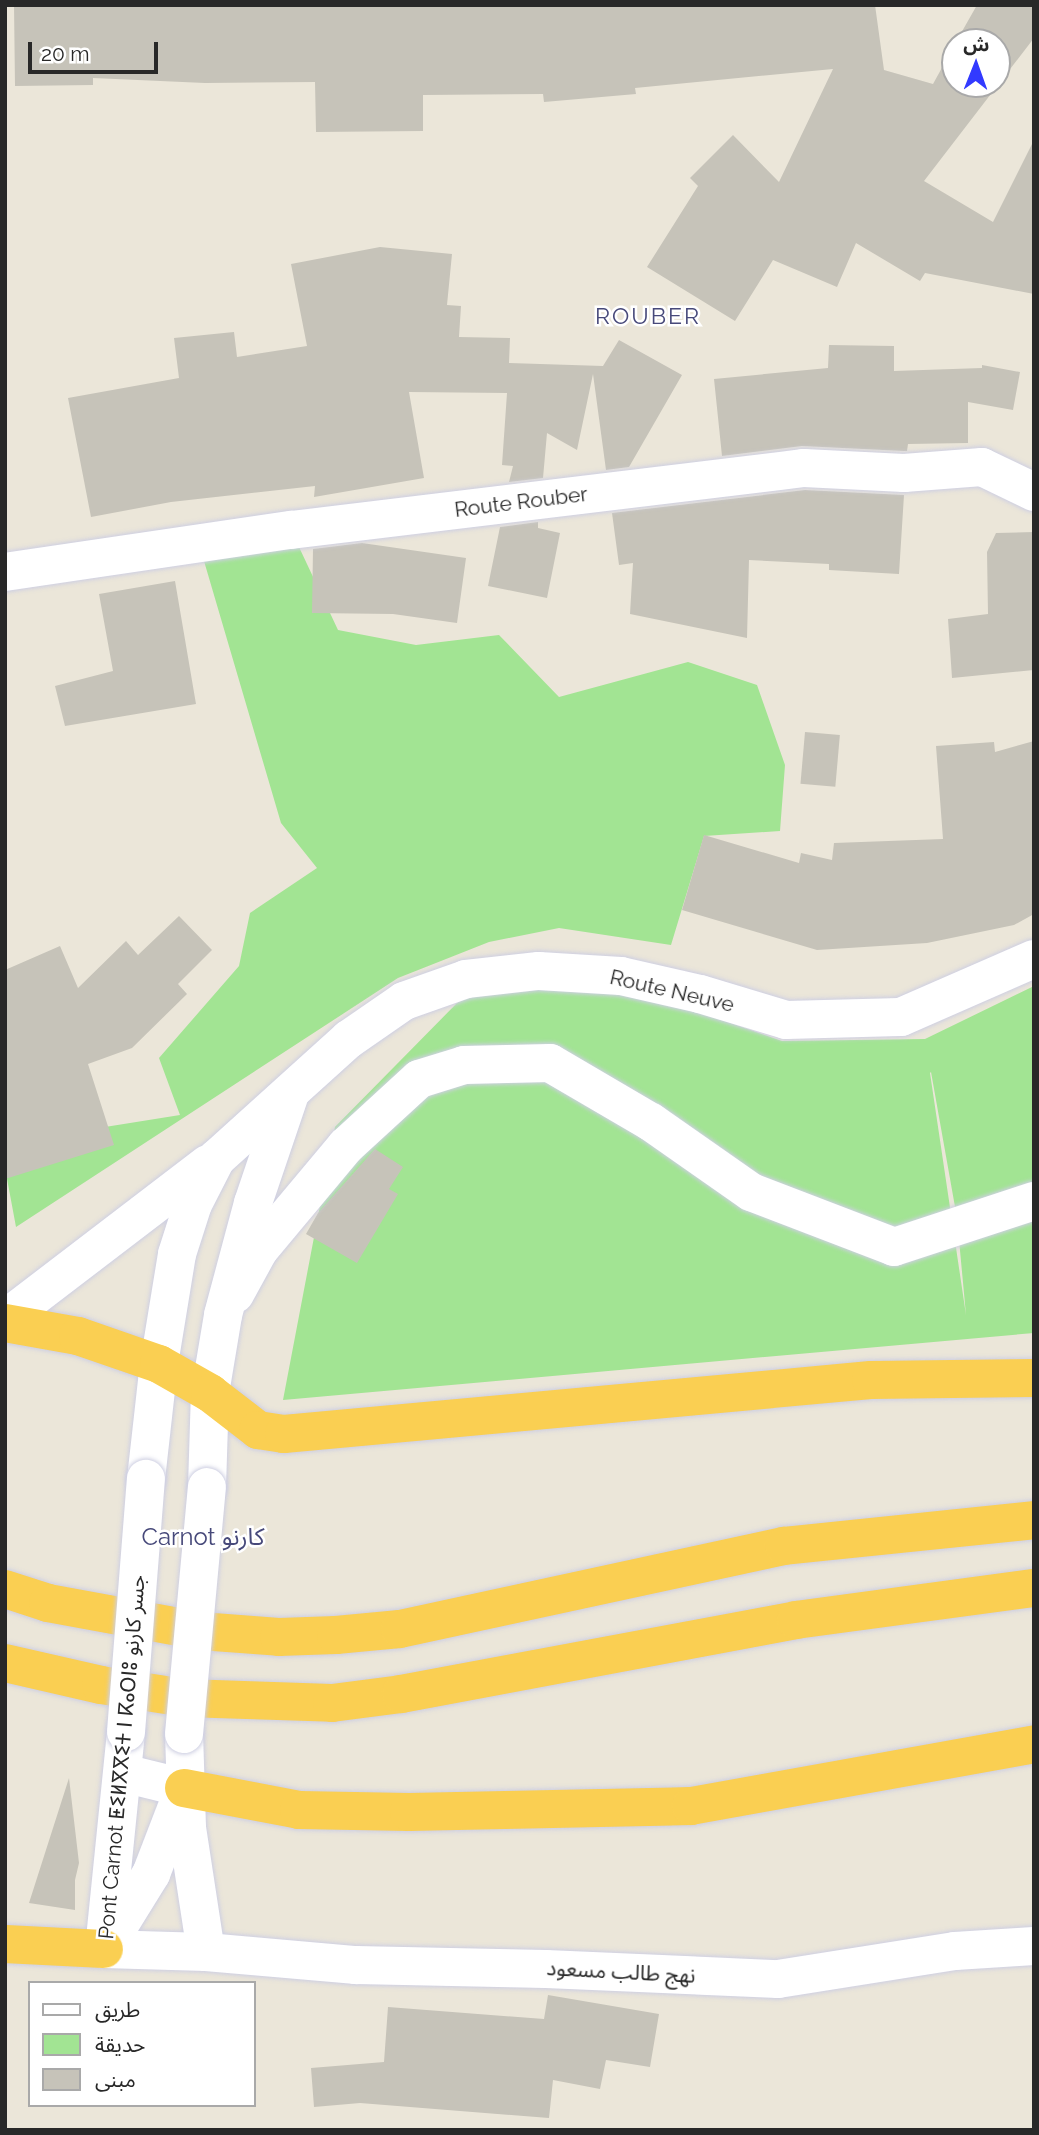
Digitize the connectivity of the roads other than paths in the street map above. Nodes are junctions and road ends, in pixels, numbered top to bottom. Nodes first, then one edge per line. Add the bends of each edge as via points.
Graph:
1 (1034, 492) edge
2 (5, 572) edge
3 (1034, 958) edge
4 (291, 1092) junction
5 (216, 1158) junction
6 (1034, 1202) edge
7 (223, 1315) junction
8 (5, 1321) edge
9 (159, 1363) junction
10 (1034, 1378) edge
11 (210, 1393) junction
12 (146, 1466) junction
13 (208, 1474) junction
14 (1034, 1520) edge
15 (1034, 1588) edge
16 (5, 1589) edge
17 (5, 1663) edge
18 (1034, 1744) edge
19 (123, 1773) junction
20 (184, 1788) junction
21 (5, 1944) edge
22 (1034, 1946) edge
23 (104, 1949) junction
24 (206, 1952) junction

1 - 2 main road, Route Rouber via 982,467 904,472 804,468 290,530
3 - 4 main road, Route Neuve via 901,1017 786,1020 621,976 539,971 466,979 404,1002 349,1040
4 - 5 main road, Pont Carnot ⵟⵉⵍⴳⴳⵉⵜ ⵏ ⴽⴰⵔⵏⵓ جسر كارنو
4 - 7 main road, Pont Carnot ⵟⵉⵍⴳⴳⵉⵜ ⵏ ⴽⴰⵔⵏⵓ جسر كارنو via 253,1203
5 - 8 main road
5 - 9 main road, Pont Carnot ⵟⵉⵍⴳⴳⵉⵜ ⵏ ⴽⴰⵔⵏⵓ جسر كارنو via 193,1204 177,1254
6 - 7 main road via 894,1247 751,1192 651,1122 550,1063 464,1065 419,1079 345,1146 259,1250
7 - 11 main road, Pont Carnot ⵟⵉⵍⴳⴳⵉⵜ ⵏ ⴽⴰⵔⵏⵓ جسر كارنو
8 - 9 highway via 78,1336
9 - 11 highway
9 - 12 main road, Pont Carnot ⵟⵉⵍⴳⴳⵉⵜ ⵏ ⴽⴰⵔⵏⵓ جسر كارنو
10 - 11 highway via 871,1380 284,1434 258,1430
11 - 13 main road, Pont Carnot ⵟⵉⵍⴳⴳⵉⵜ ⵏ ⴽⴰⵔⵏⵓ جسر كارنو
12 - 13 main road
12 - 19 main road, Pont Carnot ⵟⵉⵍⴳⴳⵉⵜ ⵏ ⴽⴰⵔⵏⵓ جسر كارنو, bridge
13 - 20 main road, Pont Carnot ⵟⵉⵍⴳⴳⵉⵜ ⵏ ⴽⴰⵔⵏⵓ جسر كارنو, bridge via 184,1734
14 - 16 highway via 784,1546 441,1620 336,1635 279,1637 200,1631 62,1606
15 - 17 highway via 783,1622 332,1703 185,1698
18 - 20 highway via 691,1806 299,1810
19 - 20 main road
19 - 23 main road, Pont Carnot ⵟⵉⵍⴳⴳⵉⵜ ⵏ ⴽⴰⵔⵏⵓ جسر كارنو
20 - 23 main road, Pont Carnot ⵟⵉⵍⴳⴳⵉⵜ ⵏ ⴽⴰⵔⵏⵓ جسر كارنو via 151,1874
20 - 24 main road, Pont Carnot ⵟⵉⵍⴳⴳⵉⵜ ⵏ ⴽⴰⵔⵏⵓ جسر كارنو via 192,1876
21 - 23 highway
22 - 24 main road, نهج طالب مسعود via 955,1951 778,1979 356,1965
23 - 24 main road, نهج طالب مسعود

